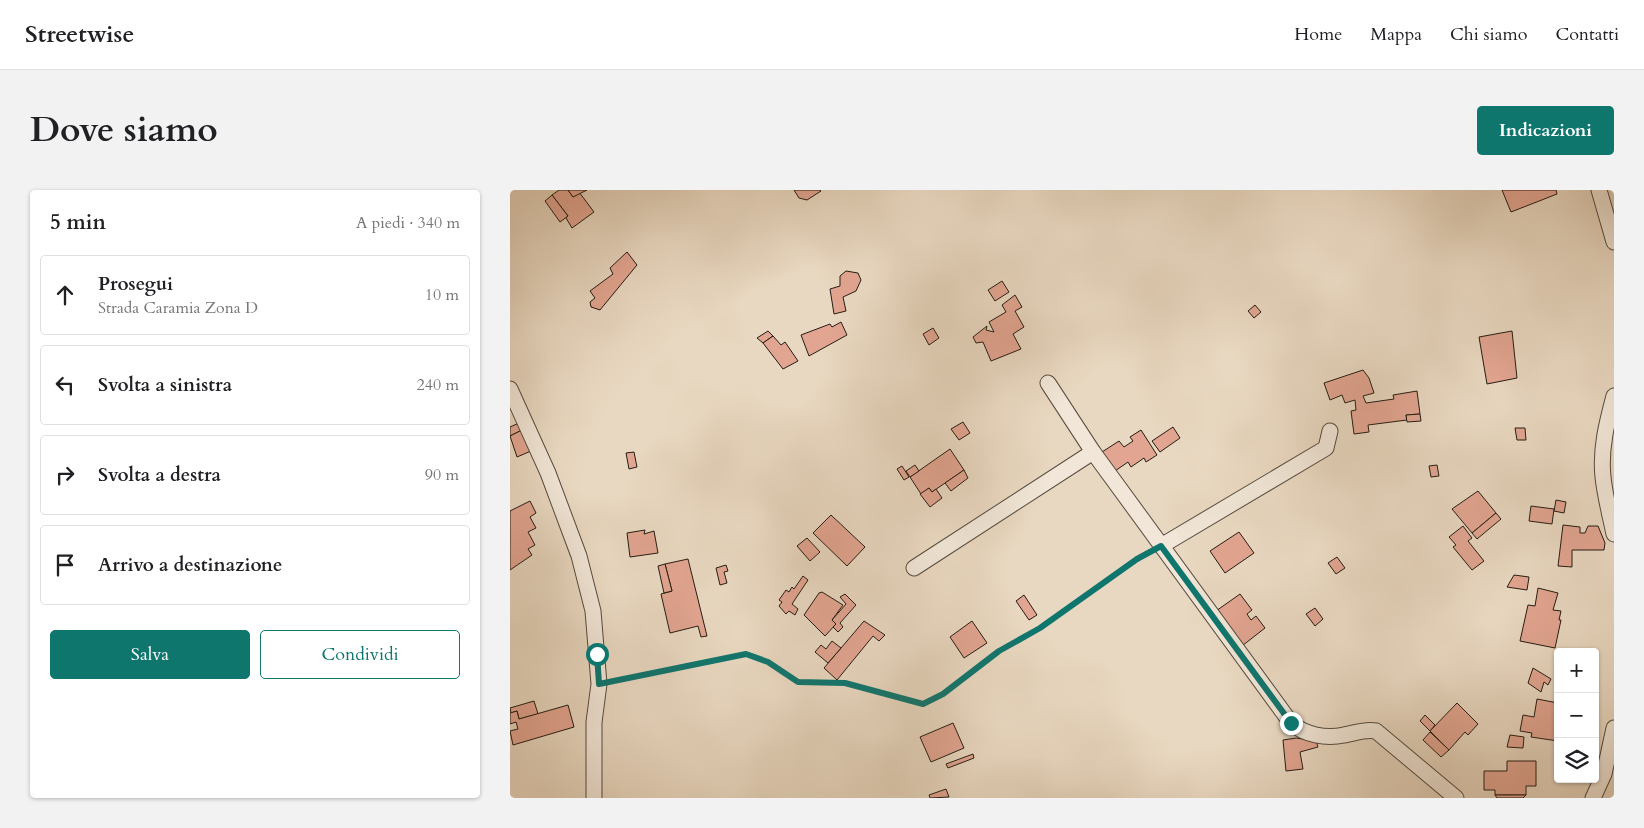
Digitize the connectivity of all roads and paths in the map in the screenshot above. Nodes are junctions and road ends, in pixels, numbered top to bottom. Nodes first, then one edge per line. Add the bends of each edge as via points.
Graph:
1 (1599, 190) edge
2 (1614, 242) edge
3 (1048, 383) dead end
4 (510, 389) edge
5 (1614, 396) edge
6 (1330, 431) dead end
7 (1093, 452) junction
8 (1614, 534) edge
9 (1161, 546) junction
10 (914, 568) dead end
11 (599, 684) junction
12 (1614, 728) edge
13 (594, 798) edge
14 (1456, 798) edge
15 (1593, 798) edge

1 - 2 street
3 - 7 street
4 - 11 street via 548,473 579,556 593,611
5 - 8 street via 1604,436 1603,456 1603,476
6 - 9 street via 1326,448
7 - 9 street
7 - 10 street
9 - 11 path via 1137,559 1040,628 999,651 943,694 923,704 845,683 798,682 768,662 746,654
9 - 14 street via 1298,729 1329,737 1366,729 1376,731
11 - 13 street via 594,722
12 - 15 street via 1604,774

